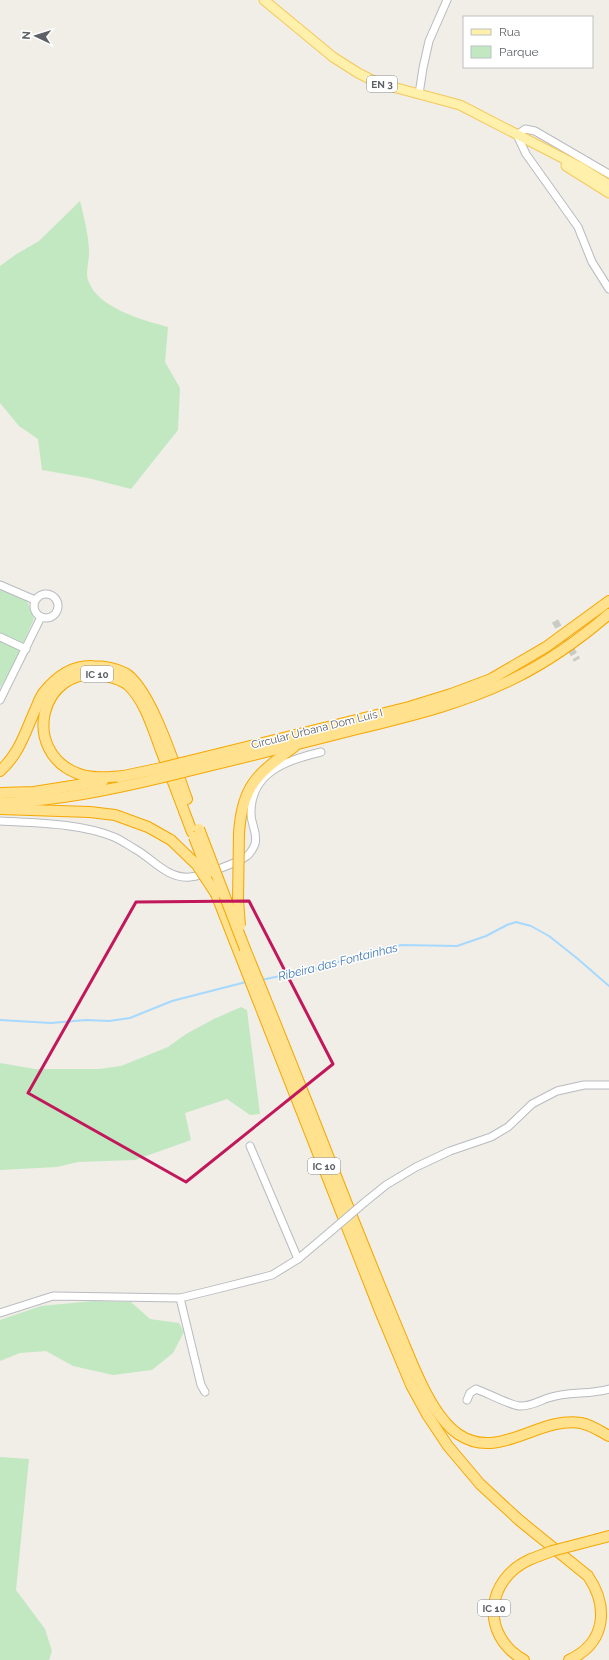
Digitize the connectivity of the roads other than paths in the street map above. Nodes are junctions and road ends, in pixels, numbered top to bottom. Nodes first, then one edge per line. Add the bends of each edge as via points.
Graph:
1 (264, 0) edge
2 (447, 0) edge
3 (419, 94) junction
4 (517, 135) junction
5 (609, 174) edge
6 (609, 185) edge
7 (609, 193) edge
8 (609, 289) edge
9 (0, 585) edge
10 (35, 600) junction
11 (609, 600) edge
12 (609, 614) edge
13 (41, 617) junction
14 (0, 637) edge
15 (26, 649) junction
16 (0, 700) edge
17 (298, 744) junction
18 (321, 752) dead end
19 (182, 768) junction
20 (0, 771) edge
21 (162, 772) junction
22 (124, 776) junction
23 (0, 794) edge
24 (0, 804) edge
25 (0, 809) edge
26 (0, 821) edge
27 (195, 831) junction
28 (216, 894) junction
29 (245, 949) junction
30 (609, 1085) edge
31 (250, 1146) dead end
32 (298, 1258) junction
33 (180, 1298) junction
34 (0, 1313) edge
35 (609, 1389) edge
36 (205, 1392) dead end
37 (466, 1400) dead end
38 (609, 1436) edge
39 (609, 1536) edge
40 (524, 1660) edge
41 (569, 1660) edge

1 - 3 main road, EN 3 via 333,57 358,74 378,83
2 - 3 street via 430,41
3 - 4 main road, EN 3 via 460,105
4 - 5 street via 525,129 535,131
4 - 6 main road, EN 3 via 582,168
4 - 7 main road, EN 3
4 - 8 street via 526,154 578,228 592,262
9 - 10 street
10 - 13 street via 35,613
10 - 13 street via 46,594 57,602 55,614 48,618
11 - 19 highway, Circular Urbana Dom Luís I via 546,647 491,679 409,707
12 - 17 highway, Circular Urbana Dom Luís I via 543,663 485,692 423,712
13 - 15 street
14 - 15 street
15 - 16 street
17 - 19 highway, Circular Urbana Dom Luís I
17 - 29 highway, IC 10, bridge via 269,765 255,779 243,803 239,833 238,908
18 - 26 street via 278,766 261,780 252,796 251,815 255,844 248,855 191,877 175,876 114,837 53,825
19 - 21 highway, Circular Urbana Dom Luís I, bridge
20 - 27 highway, IC 10 via 16,754 43,693 56,679 69,670 81,667 106,667 125,673 138,684 146,698 164,739
21 - 22 highway, Circular Urbana Dom Luís I
21 - 24 highway, Circular Urbana Dom Luís I via 75,796
22 - 23 highway, Circular Urbana Dom Luís I via 59,789
22 - 27 highway, IC 10 via 80,774 63,766 52,754 44,733 45,710 51,696 66,682 79,676 95,674 112,677 128,685 150,721
25 - 28 highway, IC 10, bridge via 90,812 115,815 148,826 171,840 197,865
27 - 28 highway, IC 10, bridge
27 - 29 highway, IC 10, bridge
28 - 41 highway, IC 10 / IC 10 via 380,1311 428,1416 448,1446 480,1484 519,1520 588,1576 596,1587 602,1605 602,1624 594,1641 581,1655
29 - 38 highway, IC 10 via 392,1316 432,1403 448,1426 479,1444 493,1444 556,1424 569,1423 581,1423
30 - 32 street, bridge via 584,1084 557,1091 532,1104 508,1127 491,1137 450,1151 416,1167 365,1202
31 - 32 street
32 - 33 street via 272,1275
33 - 34 street via 53,1296
33 - 36 street via 201,1385
35 - 37 street via 600,1392 567,1393 518,1406 476,1389
39 - 40 highway, IC 10 / IC 10, bridge via 531,1559 507,1575 494,1605 496,1627 502,1641 513,1654

